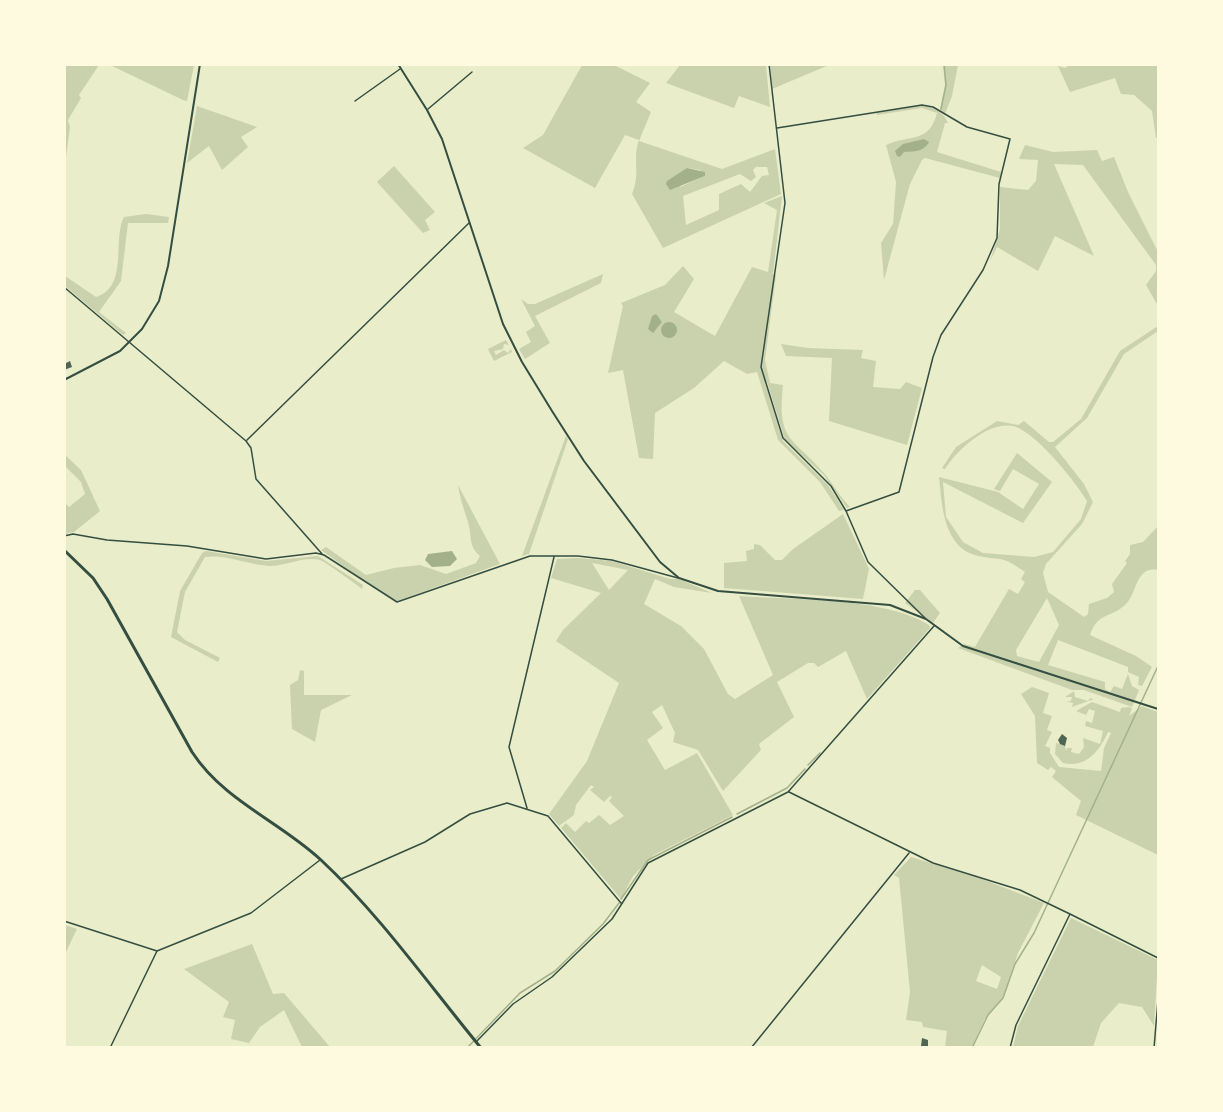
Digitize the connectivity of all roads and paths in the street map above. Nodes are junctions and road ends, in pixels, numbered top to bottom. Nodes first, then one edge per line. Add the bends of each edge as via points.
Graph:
1 (200, 64) edge
2 (398, 64) edge
3 (769, 64) edge
4 (400, 69) junction
5 (472, 72) dead end
6 (355, 100) dead end
7 (427, 110) junction
8 (777, 128) junction
9 (470, 222) junction
10 (64, 287) edge
11 (130, 342) junction
12 (64, 380) edge
13 (246, 441) junction
14 (846, 511) junction
15 (64, 536) edge
16 (64, 550) edge
17 (324, 555) junction
18 (555, 556) junction
19 (679, 578) junction
20 (926, 619) junction
21 (935, 626) junction
22 (1158, 709) edge
23 (788, 792) junction
24 (527, 809) junction
25 (910, 852) junction
26 (320, 859) junction
27 (340, 879) junction
28 (622, 904) junction
29 (1071, 914) junction
30 (64, 921) edge
31 (157, 951) junction
32 (1158, 958) edge
33 (1158, 1000) edge
34 (475, 1040) junction
35 (110, 1047) edge
36 (481, 1047) edge
37 (752, 1047) edge
38 (1010, 1047) edge
39 (1154, 1047) edge

1 - 11 street via 164,286 151,316
2 - 4 street
3 - 8 street
4 - 6 street
4 - 7 street
5 - 7 street
7 - 9 street via 442,139
8 - 14 street via 785,203 761,367 783,438 821,474
8 - 14 street via 922,105 933,107 967,127 1010,139 999,184 997,238 984,270 942,335 933,357 899,492
9 - 13 street
9 - 19 street via 503,324 522,362 584,461 653,554
10 - 11 street
11 - 12 street via 108,360
11 - 13 street
13 - 17 street via 251,448 256,479
14 - 20 street via 868,562
15 - 17 street via 187,546 266,559
16 - 26 main road via 104,594 207,773
17 - 18 street via 397,603 520,558
18 - 19 street via 612,560
18 - 24 street via 509,747
19 - 20 street via 718,591 890,605
20 - 21 street
21 - 22 street via 963,646
21 - 23 street
23 - 25 street
23 - 28 street via 653,860
24 - 27 street via 507,803 470,814 425,842
24 - 28 street via 548,816
25 - 29 street via 933,863 985,877
25 - 37 street
26 - 27 main road
26 - 31 street via 251,913
27 - 34 main road
28 - 34 street via 612,919 552,977 521,997
29 - 32 street
29 - 38 street via 1016,1025
30 - 31 street
31 - 35 street
33 - 39 street
34 - 36 main road

